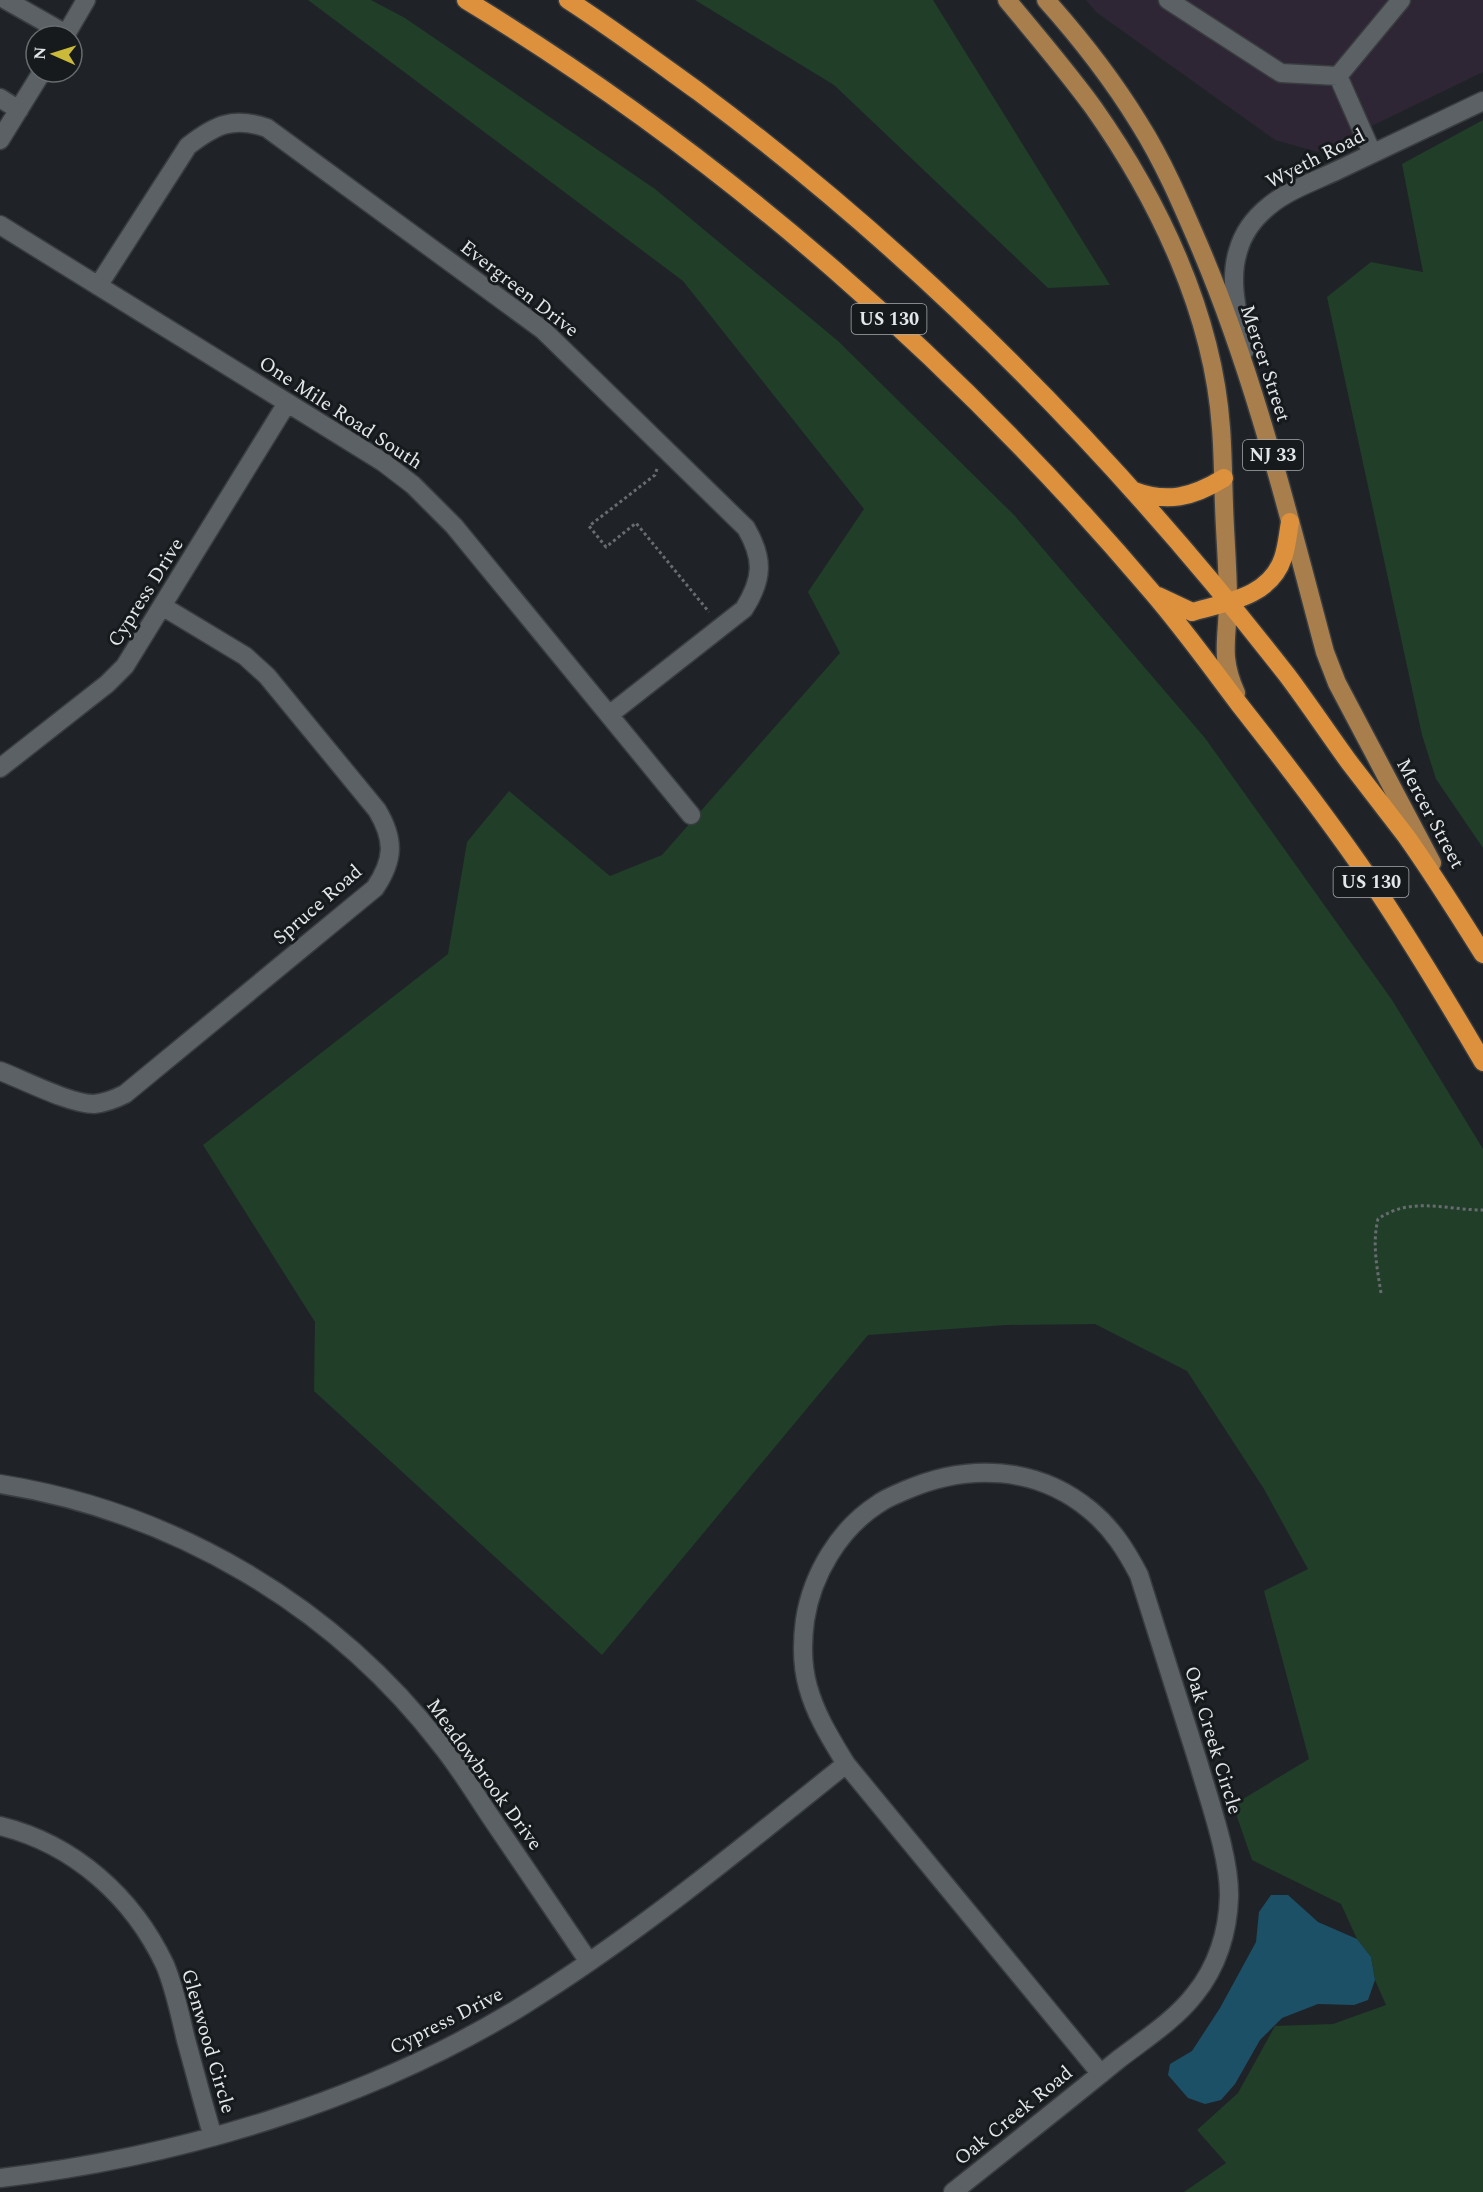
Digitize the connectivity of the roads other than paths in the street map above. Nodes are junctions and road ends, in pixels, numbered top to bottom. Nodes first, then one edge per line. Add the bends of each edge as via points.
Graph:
1 (6, 0) edge
2 (86, 0) edge
3 (466, 0) edge
4 (568, 0) edge
5 (1007, 0) edge
6 (1046, 0) edge
7 (1168, 0) edge
8 (1401, 0) edge
9 (46, 24) edge
10 (72, 24) edge
11 (1338, 76) junction
12 (35, 84) edge
13 (0, 98) edge
14 (1483, 101) edge
15 (20, 110) junction
16 (0, 140) edge
17 (1372, 153) junction
18 (0, 225) edge
19 (98, 286) junction
20 (1250, 379) junction
21 (287, 403) junction
22 (1224, 478) junction
23 (1130, 489) junction
24 (1290, 522) junction
25 (1154, 594) junction
26 (1228, 602) junction
27 (162, 606) junction
28 (1245, 711) junction
29 (609, 715) junction
30 (0, 768) edge
31 (691, 815) dead end
32 (1467, 928) junction
33 (1483, 954) edge
34 (1483, 1062) edge
35 (0, 1071) edge
36 (0, 1484) edge
37 (846, 1764) junction
38 (0, 1826) edge
39 (589, 1962) junction
40 (1101, 2074) junction
41 (213, 2137) junction
42 (0, 2178) edge
43 (952, 2192) edge

1 - 9 street
2 - 10 street
3 - 25 highway, US 130 via 650,124 807,248 955,382 1026,453
4 - 23 highway, US 130 via 733,118 873,233 1021,372
5 - 22 main road, NJ 33 via 1098,115 1151,200 1171,242 1189,286 1213,373
6 - 20 main road, Mercer Street / NJ 33 via 1083,41 1139,123 1181,202
7 - 11 street via 1281,73
8 - 11 street
11 - 17 street
12 - 15 street
13 - 15 street
14 - 17 street, Wyeth Road
15 - 16 street
17 - 20 street, Wyeth Road via 1271,204 1246,232 1238,250 1233,284
18 - 19 street, One Mile Road South
19 - 21 street, One Mile Road South
19 - 29 street, Evergreen Drive via 188,146 220,125 253,123 267,128 543,330 746,528 759,561 759,578 744,609
20 - 24 main road, Mercer Street / NJ 33
21 - 27 street, Cypress Drive
21 - 29 street, One Mile Road South via 384,462 440,510
22 - 23 highway via 1184,496 1164,498
22 - 26 main road, NJ 33
23 - 26 highway, US 130
24 - 26 highway via 1283,559 1268,584 1250,596
24 - 32 main road, Mercer Street / NJ 33 via 1337,683
25 - 26 highway via 1192,612
25 - 28 highway, US 130
26 - 28 main road, NJ 33 via 1224,646 1227,674
26 - 32 highway, US 130 via 1288,676 1407,838
27 - 30 street, Cypress Drive via 125,666
27 - 35 street, Spruce Road via 245,656 267,676 386,825 390,858 385,874 375,888 119,1097 94,1104 78,1102
28 - 34 highway, US 130 via 1376,889
29 - 31 street, One Mile Road South
32 - 33 highway, US 130
36 - 39 street, Meadowbrook Drive via 89,1503 146,1523 244,1570 324,1625 403,1699 442,1746
37 - 39 street, Cypress Drive via 686,1893
37 - 40 street, Oak Creek Circle
37 - 40 street, Oak Creek Circle via 815,1710 803,1660 803,1633 816,1580 856,1522 878,1503 929,1480 958,1473 988,1472 1040,1482 1067,1494 1111,1530 1139,1575 1212,1808 1229,1896 1221,1947 1195,1995
38 - 41 street, Glenwood Circle via 47,1842 76,1859 103,1880 150,1936 175,1993
39 - 41 street, Cypress Drive via 521,2007 403,2068 279,2117
40 - 43 street, Oak Creek Road
41 - 42 street, Cypress Drive via 121,2160

